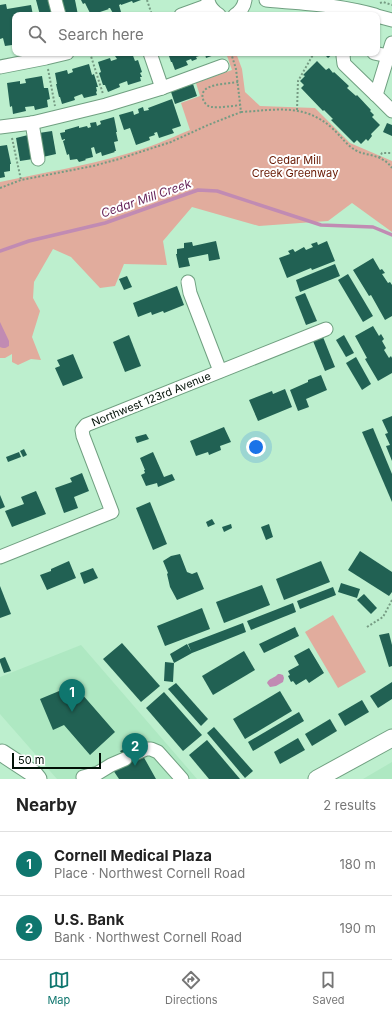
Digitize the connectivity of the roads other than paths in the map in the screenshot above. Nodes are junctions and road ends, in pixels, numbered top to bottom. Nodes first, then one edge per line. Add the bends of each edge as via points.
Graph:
1 (55, 0) edge
2 (245, 0) edge
3 (266, 0) edge
4 (288, 1) edge
5 (209, 2) edge
6 (58, 12) edge
7 (187, 12) edge
8 (214, 12) edge
9 (240, 12) edge
10 (364, 12) edge
11 (380, 16) edge
12 (392, 20) edge
13 (392, 43) edge
14 (380, 54) edge
15 (54, 56) edge
16 (151, 56) edge
17 (343, 56) edge
18 (388, 56) junction
19 (222, 66) dead end
20 (0, 67) edge
21 (162, 88) junction
22 (376, 95) junction
23 (392, 111) edge
24 (32, 123) junction
25 (5, 127) edge
26 (38, 159) dead end
27 (188, 282) dead end
28 (326, 328) dead end
29 (220, 371) junction
30 (1, 556) edge
31 (392, 738) edge
32 (1, 751) edge
33 (83, 777) dead end
34 (17, 779) edge
35 (38, 779) edge
36 (182, 779) edge
37 (317, 779) edge

1 - 6 street
2 - 9 street
3 - 4 street
4 - 10 street
5 - 7 street
5 - 8 street
11 - 12 street
13 - 18 street
14 - 18 street
15 - 20 street
16 - 21 street
17 - 22 street via 344,64
18 - 22 street
19 - 21 street
21 - 24 street
22 - 23 street
24 - 25 street
24 - 26 street
27 - 29 street
28 - 29 street, Northwest 123rd Avenue
29 - 30 street, Northwest 123rd Avenue via 86,425 82,430 83,436 112,512
31 - 37 main road
32 - 34 main road
32 - 35 main road
33 - 36 street via 98,773 128,754 150,749 158,752

